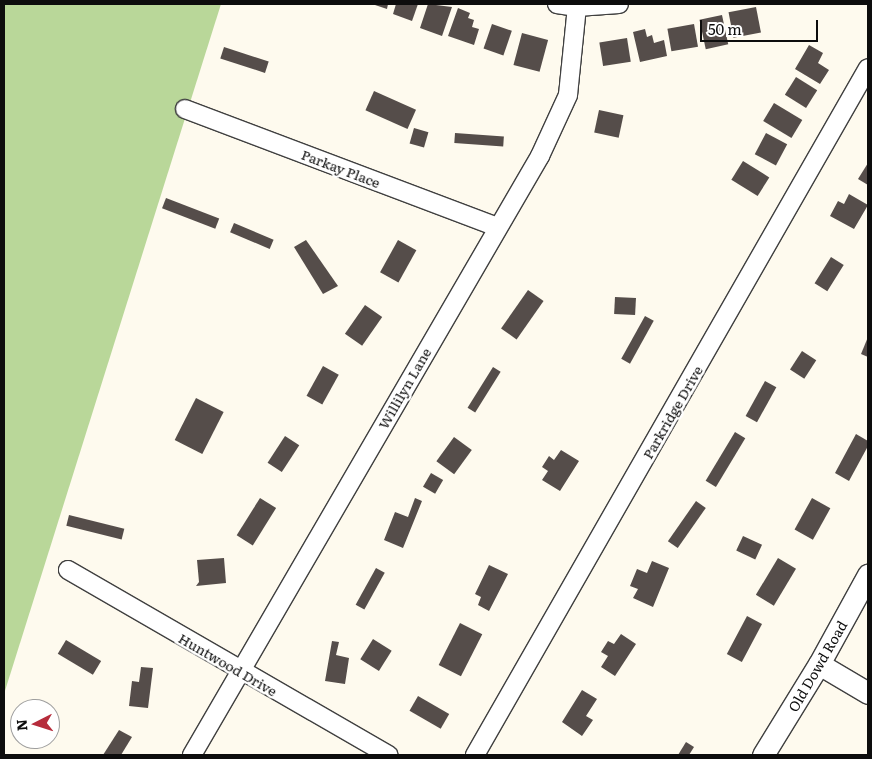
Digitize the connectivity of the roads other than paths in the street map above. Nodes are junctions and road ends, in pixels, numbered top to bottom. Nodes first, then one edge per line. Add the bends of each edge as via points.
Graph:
1 (557, 4) edge
2 (619, 4) edge
3 (577, 8) junction
4 (868, 68) edge
5 (185, 109) dead end
6 (497, 228) junction
7 (68, 570) dead end
8 (868, 575) edge
9 (819, 664) junction
10 (241, 671) junction
11 (868, 693) edge
12 (192, 755) edge
13 (388, 755) edge
14 (475, 755) edge
15 (763, 755) edge

1 - 3 street
2 - 3 street
3 - 6 street, Willilyn Lane via 568,95 540,156
4 - 14 street, Parkridge Drive
5 - 6 street, Parkay Place
6 - 10 street, Willilyn Lane
7 - 10 street, Huntwood Drive
8 - 9 street, Old Dowd Road
9 - 11 street
9 - 15 street, Old Dowd Road
10 - 12 street, Willilyn Lane
10 - 13 street, Huntwood Drive

